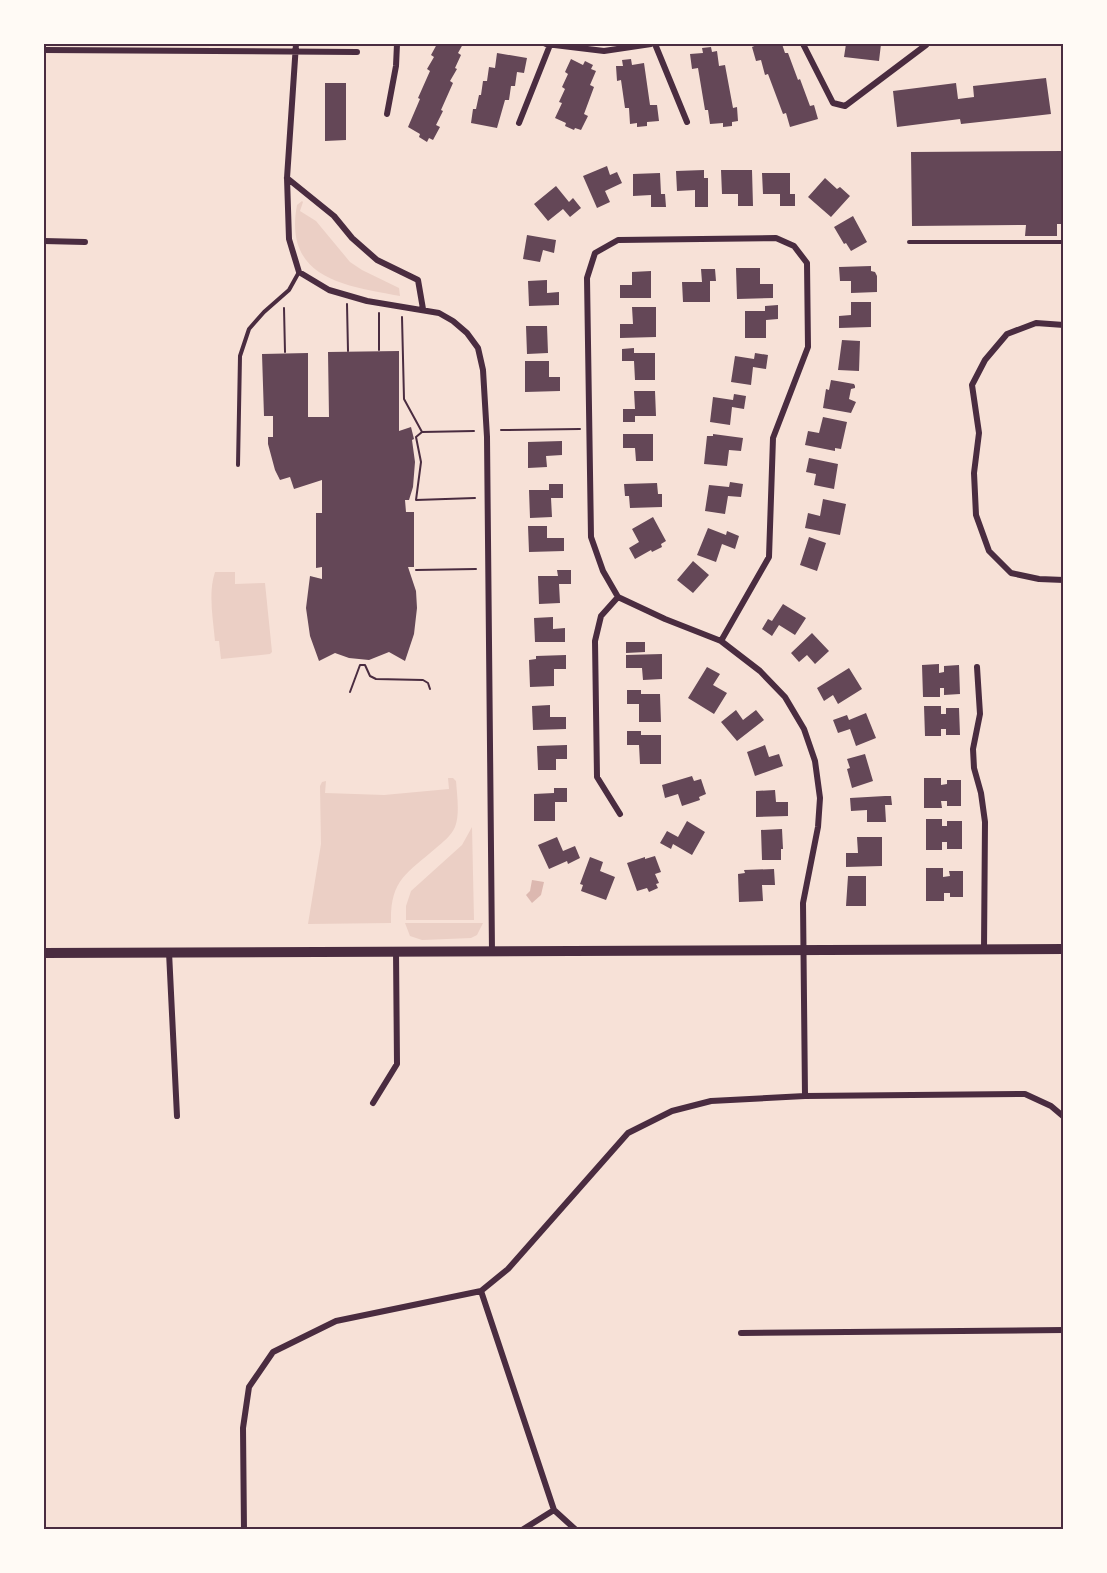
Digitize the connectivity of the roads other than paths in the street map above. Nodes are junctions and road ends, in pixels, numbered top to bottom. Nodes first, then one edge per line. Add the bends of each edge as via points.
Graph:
1 (397, 44) edge
2 (548, 44) edge
3 (653, 44) edge
4 (803, 44) edge
5 (926, 45) dead end
6 (296, 47) edge
7 (44, 50) edge
8 (357, 52) dead end
9 (387, 114) dead end
10 (687, 122) dead end
11 (519, 123) dead end
12 (287, 178) junction
13 (44, 241) edge
14 (85, 242) dead end
15 (909, 242) dead end
16 (1064, 242) edge
17 (298, 272) junction
18 (423, 309) junction
19 (1064, 325) edge
20 (238, 465) dead end
21 (1064, 580) edge
22 (618, 597) junction
23 (721, 642) junction
24 (977, 667) dead end
25 (620, 814) dead end
26 (984, 949) junction
27 (1064, 949) edge
28 (803, 950) junction
29 (396, 951) junction
30 (492, 951) junction
31 (44, 952) edge
32 (169, 952) junction
33 (805, 1096) junction
34 (374, 1103) dead end
35 (177, 1116) dead end
36 (1064, 1117) edge
37 (481, 1291) junction
38 (1064, 1330) edge
39 (741, 1333) dead end
40 (554, 1510) junction
41 (244, 1530) edge
42 (522, 1530) edge
43 (576, 1530) edge

1 - 9 street
2 - 3 street via 604,51
2 - 11 street
3 - 10 street
4 - 5 street via 833,103 845,106
6 - 7 street
6 - 8 street
6 - 12 street
12 - 17 street via 289,239
12 - 18 street via 334,216 377,260 418,280
13 - 14 street
15 - 16 lane
17 - 18 street via 329,290 367,301
17 - 20 lane via 289,290 249,329 240,356
18 - 30 street via 439,313 467,333 478,348 483,370
19 - 21 street via 1036,323 1007,334 985,360 972,385 979,433 974,472 976,514 989,551 1011,573
22 - 23 street
22 - 23 street via 603,571 591,537 587,279 596,253 618,240 776,238 794,246 807,263 808,347 773,438 769,557
22 - 25 street via 601,616 595,641 597,777
23 - 28 street via 760,671 785,697 804,729 815,761 820,798 803,903
24 - 26 street via 980,714 974,768 985,822
26 - 27 main road
26 - 28 main road
28 - 30 main road
28 - 33 street
29 - 30 main road
29 - 32 main road
29 - 34 street via 397,1064
31 - 32 main road
32 - 35 street
33 - 36 street via 1025,1094
33 - 37 street via 711,1101 672,1111 628,1133 508,1269
37 - 40 street
37 - 41 street via 336,1321 273,1352 249,1387 243,1428
38 - 39 street
40 - 42 street
40 - 43 street

